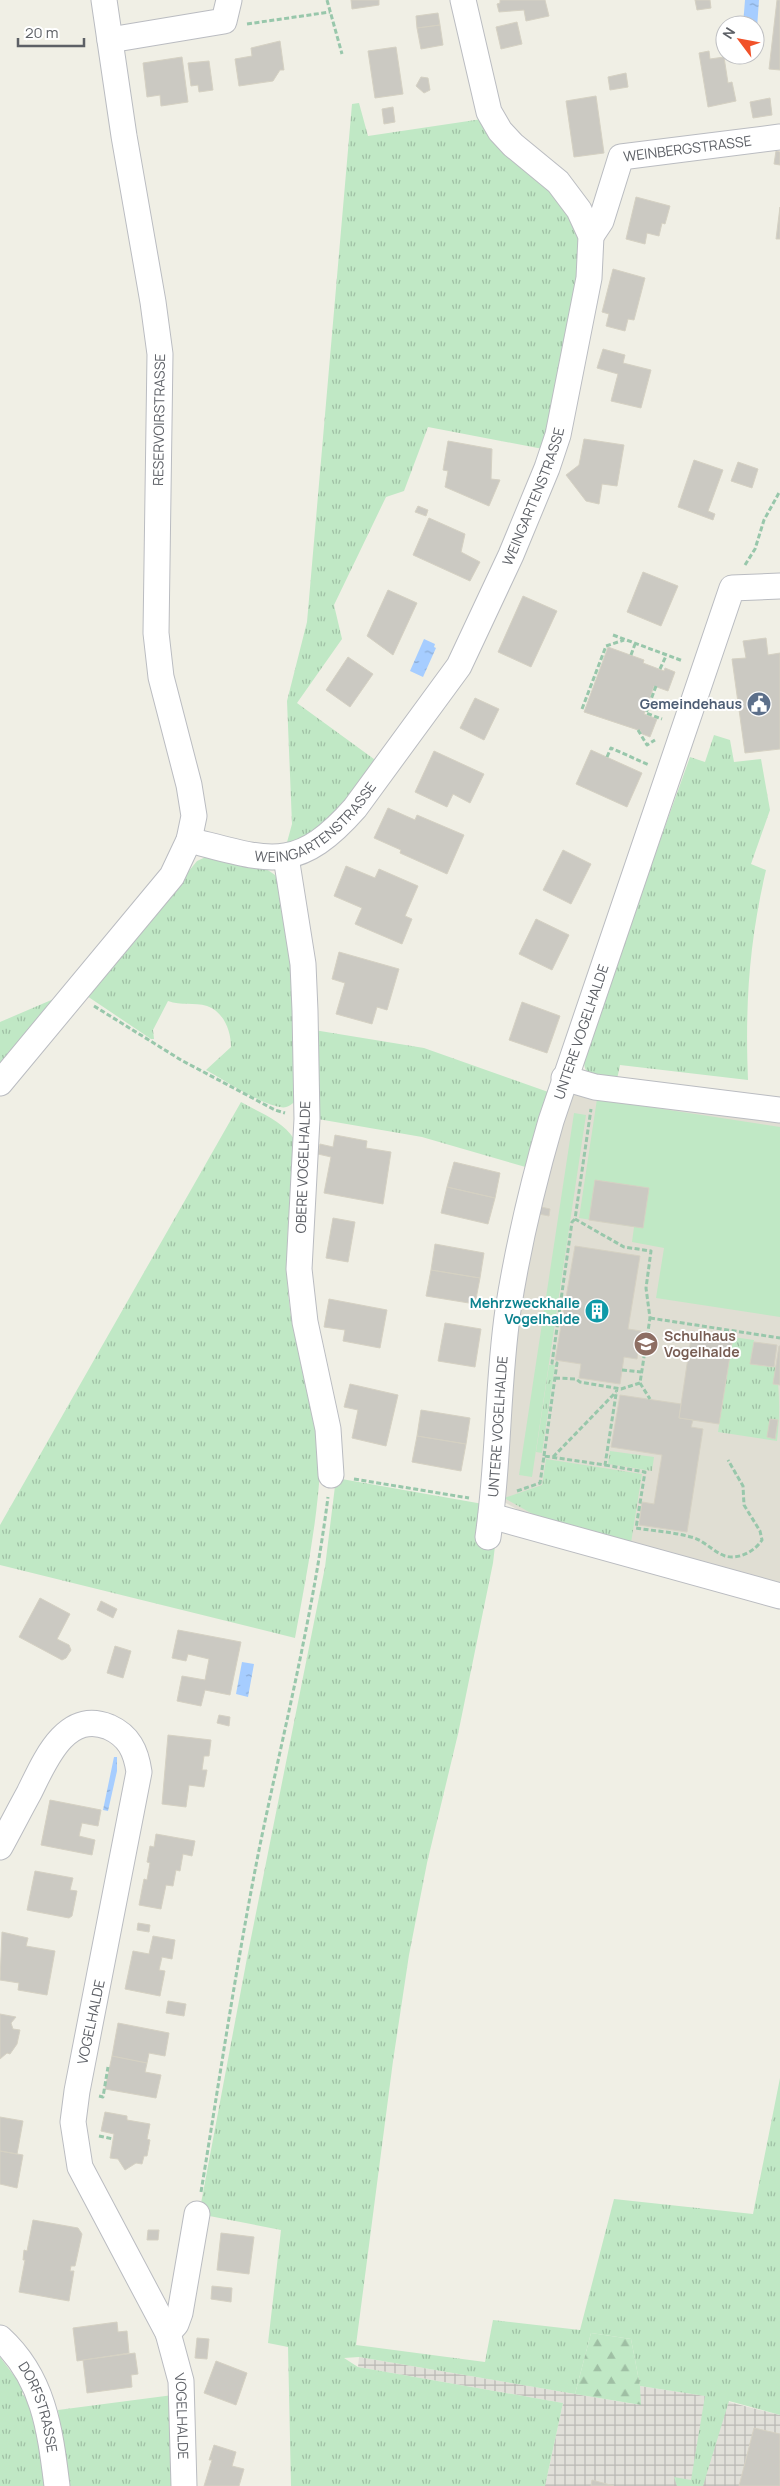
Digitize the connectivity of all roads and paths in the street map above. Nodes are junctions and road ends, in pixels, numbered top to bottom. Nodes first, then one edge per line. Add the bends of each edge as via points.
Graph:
1 (104, 0) edge
2 (327, 0) edge
3 (463, 0) edge
4 (227, 10) edge
5 (330, 12) junction
6 (110, 40) junction
7 (342, 54) dead end
8 (780, 137) edge
9 (591, 236) junction
10 (780, 491) edge
11 (780, 586) edge
12 (732, 588) junction
13 (613, 635) dead end
14 (624, 639) junction
15 (635, 644) junction
16 (631, 655) dead end
17 (666, 656) junction
18 (687, 663) dead end
19 (660, 669) dead end
20 (656, 686) dead end
21 (582, 709) dead end
22 (662, 719) dead end
23 (638, 730) dead end
24 (657, 739) dead end
25 (607, 757) dead end
26 (647, 773) dead end
27 (189, 840) junction
28 (286, 857) junction
29 (74, 992) junction
30 (564, 1078) junction
31 (0, 1083) edge
32 (596, 1087) junction
33 (780, 1110) edge
34 (307, 1119) junction
35 (575, 1220) junction
36 (650, 1318) junction
37 (780, 1338) edge
38 (622, 1370) dead end
39 (642, 1372) junction
40 (555, 1378) junction
41 (640, 1383) junction
42 (617, 1390) junction
43 (650, 1399) dead end
44 (544, 1456) junction
45 (553, 1457) junction
46 (728, 1460) dead end
47 (605, 1465) junction
48 (331, 1475) junction
49 (491, 1518) junction
50 (780, 1596) edge
51 (0, 1848) edge
52 (98, 2127) dead end
53 (113, 2140) dead end
54 (197, 2214) joint
55 (168, 2333) junction
56 (0, 2338) edge
57 (57, 2486) edge
58 (184, 2486) edge

1 - 6 street, RESERVOIRSTRASSE
2 - 5 path
3 - 9 street, WEINGARTENSTRASSE via 489,112 513,145 569,195 580,210
4 - 5 path via 246,24
4 - 6 street
5 - 7 path
6 - 27 street, RESERVOIRSTRASSE via 160,354 156,633 161,678 193,808
8 - 9 street, WEINBERGSTRASSE via 621,157 601,221
9 - 28 street, WEINGARTENSTRASSE via 589,278 558,435 548,468 478,629 454,673 355,808 322,841 304,852
10 - 12 path via 764,520 755,549
11 - 12 street
12 - 30 street, UNTERE VOGELHALDE
13 - 14 path
14 - 15 path
14 - 21 path via 606,646
15 - 16 path
15 - 17 path
17 - 18 path
17 - 19 path
20 - 22 path via 646,713
23 - 24 path via 647,744
25 - 26 path via 611,748 651,766
27 - 28 street, WEINGARTENSTRASSE via 250,855
27 - 29 street, RESERVOIRSTRASSE via 172,876
28 - 34 street, OBERE VOGELHALDE via 303,964
29 - 31 street, RESERVOIRSTRASSE
29 - 34 path via 181,1060 274,1110
30 - 32 street
30 - 49 street, UNTERE VOGELHALDE via 537,1167 508,1311
32 - 33 street
32 - 35 path
34 - 48 street, OBERE VOGELHALDE via 299,1269 305,1322 328,1429
35 - 36 path via 624,1247 651,1251 646,1288
35 - 40 path via 572,1222 552,1363 557,1363
36 - 37 path
36 - 39 path
38 - 39 path
39 - 41 path
40 - 42 path via 576,1378 580,1382
40 - 44 path
41 - 42 path
41 - 43 path
42 - 45 path
42 - 47 path
44 - 45 path
44 - 49 path via 540,1483 502,1496
45 - 47 path
46 - 47 path via 743,1486 744,1505 762,1540 750,1552 739,1556 725,1556 701,1540 688,1536 636,1528 645,1472
48 - 49 path
48 - 54 path via 320,1563 253,1882
49 - 50 street
51 - 55 street, VOGELHALDE via 57,1742 75,1728 88,1724 106,1726 123,1735 137,1758 137,1788 82,2061 73,2122 77,2155 85,2178
52 - 53 path via 96,2136
54 - 55 street via 180,2313
55 - 58 street, VOGELHALDE via 182,2381
56 - 57 street, DORFSTRASSE via 24,2363 42,2398

